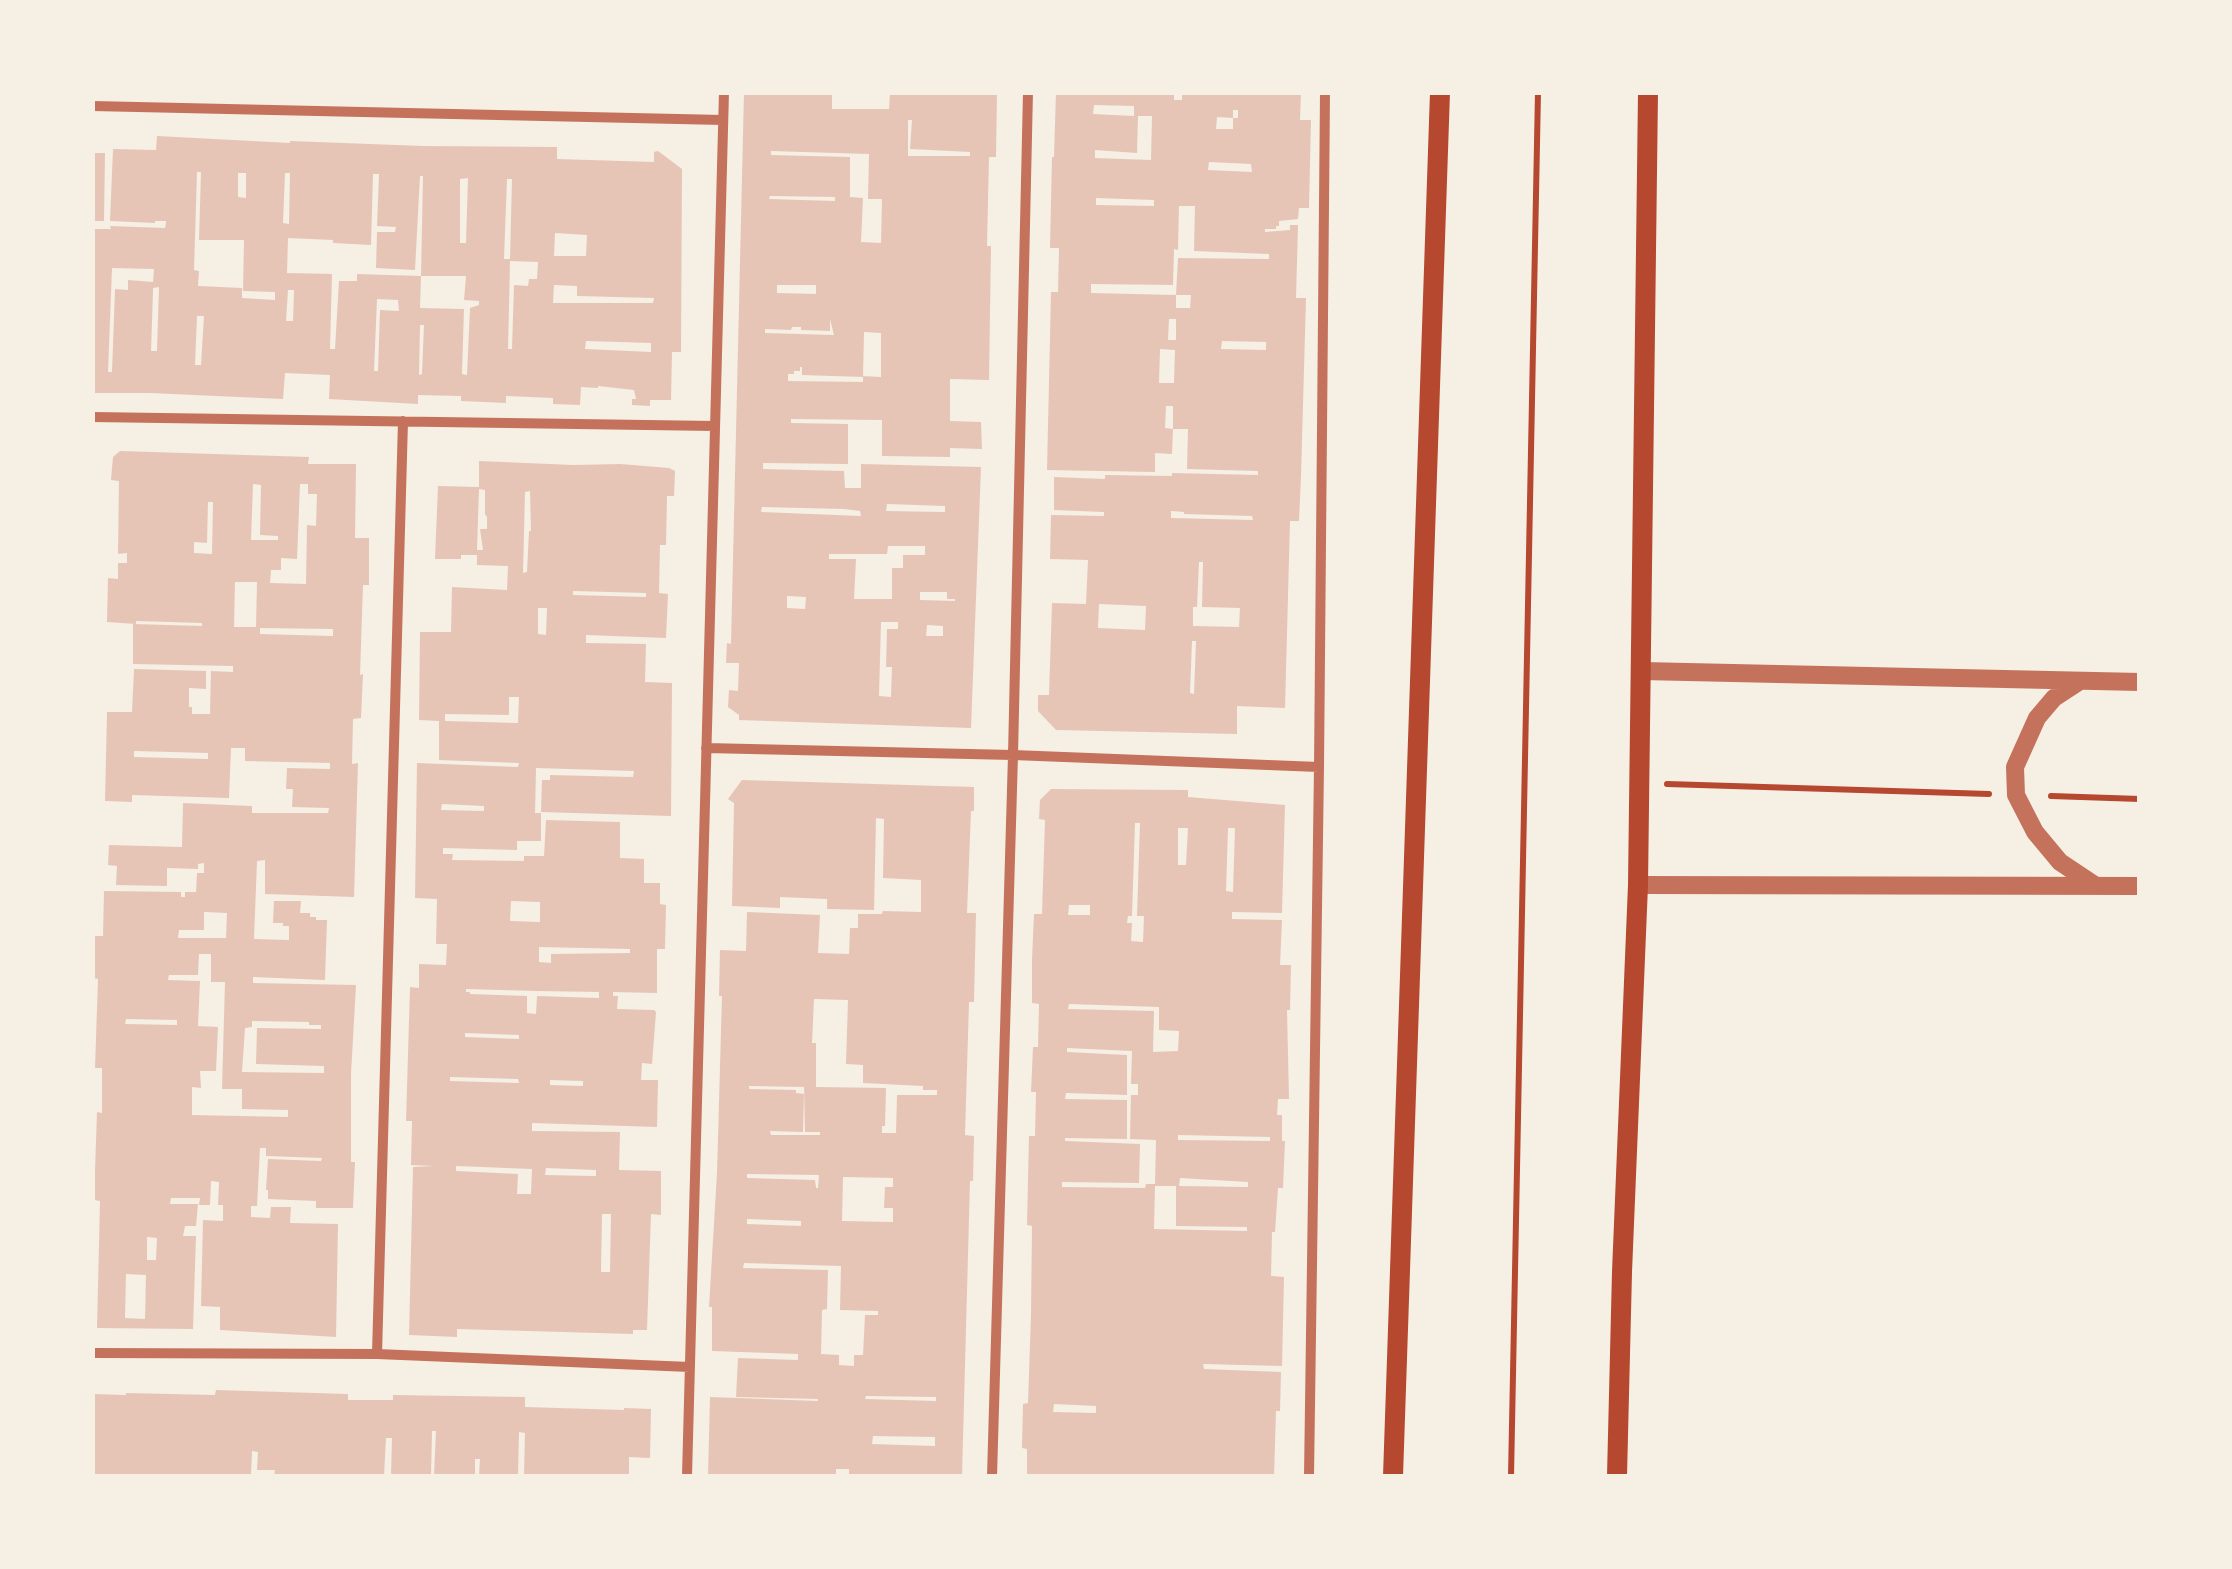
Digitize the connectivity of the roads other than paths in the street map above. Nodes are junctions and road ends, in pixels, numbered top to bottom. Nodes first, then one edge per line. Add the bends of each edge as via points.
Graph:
1 (724, 92) edge
2 (1028, 92) edge
3 (1325, 92) edge
4 (1440, 92) edge
5 (1648, 92) edge
6 (92, 106) edge
7 (724, 120) junction
8 (92, 417) edge
9 (403, 421) junction
10 (715, 426) junction
11 (1642, 672) junction
12 (2080, 681) junction
13 (2140, 682) edge
14 (706, 748) junction
15 (1013, 755) junction
16 (1319, 767) junction
17 (1638, 885) junction
18 (2096, 886) junction
19 (2140, 886) edge
20 (92, 1353) edge
21 (377, 1354) junction
22 (690, 1367) junction
23 (687, 1476) edge
24 (992, 1476) edge
25 (1309, 1476) edge
26 (1394, 1476) edge
27 (1616, 1476) edge

1 - 7 street
2 - 15 street
3 - 16 street
4 - 26 main road
5 - 11 main road
6 - 7 street
7 - 10 street
8 - 9 street
9 - 10 street
9 - 21 street
10 - 14 street
11 - 12 street
11 - 17 main road
12 - 13 street
12 - 18 street via 2037,718 2015,767 2016,795 2060,862
14 - 15 street
14 - 22 street
15 - 16 street
15 - 24 street
16 - 25 street
17 - 18 street
17 - 27 main road
18 - 19 street
20 - 21 street
21 - 22 street
22 - 23 street

